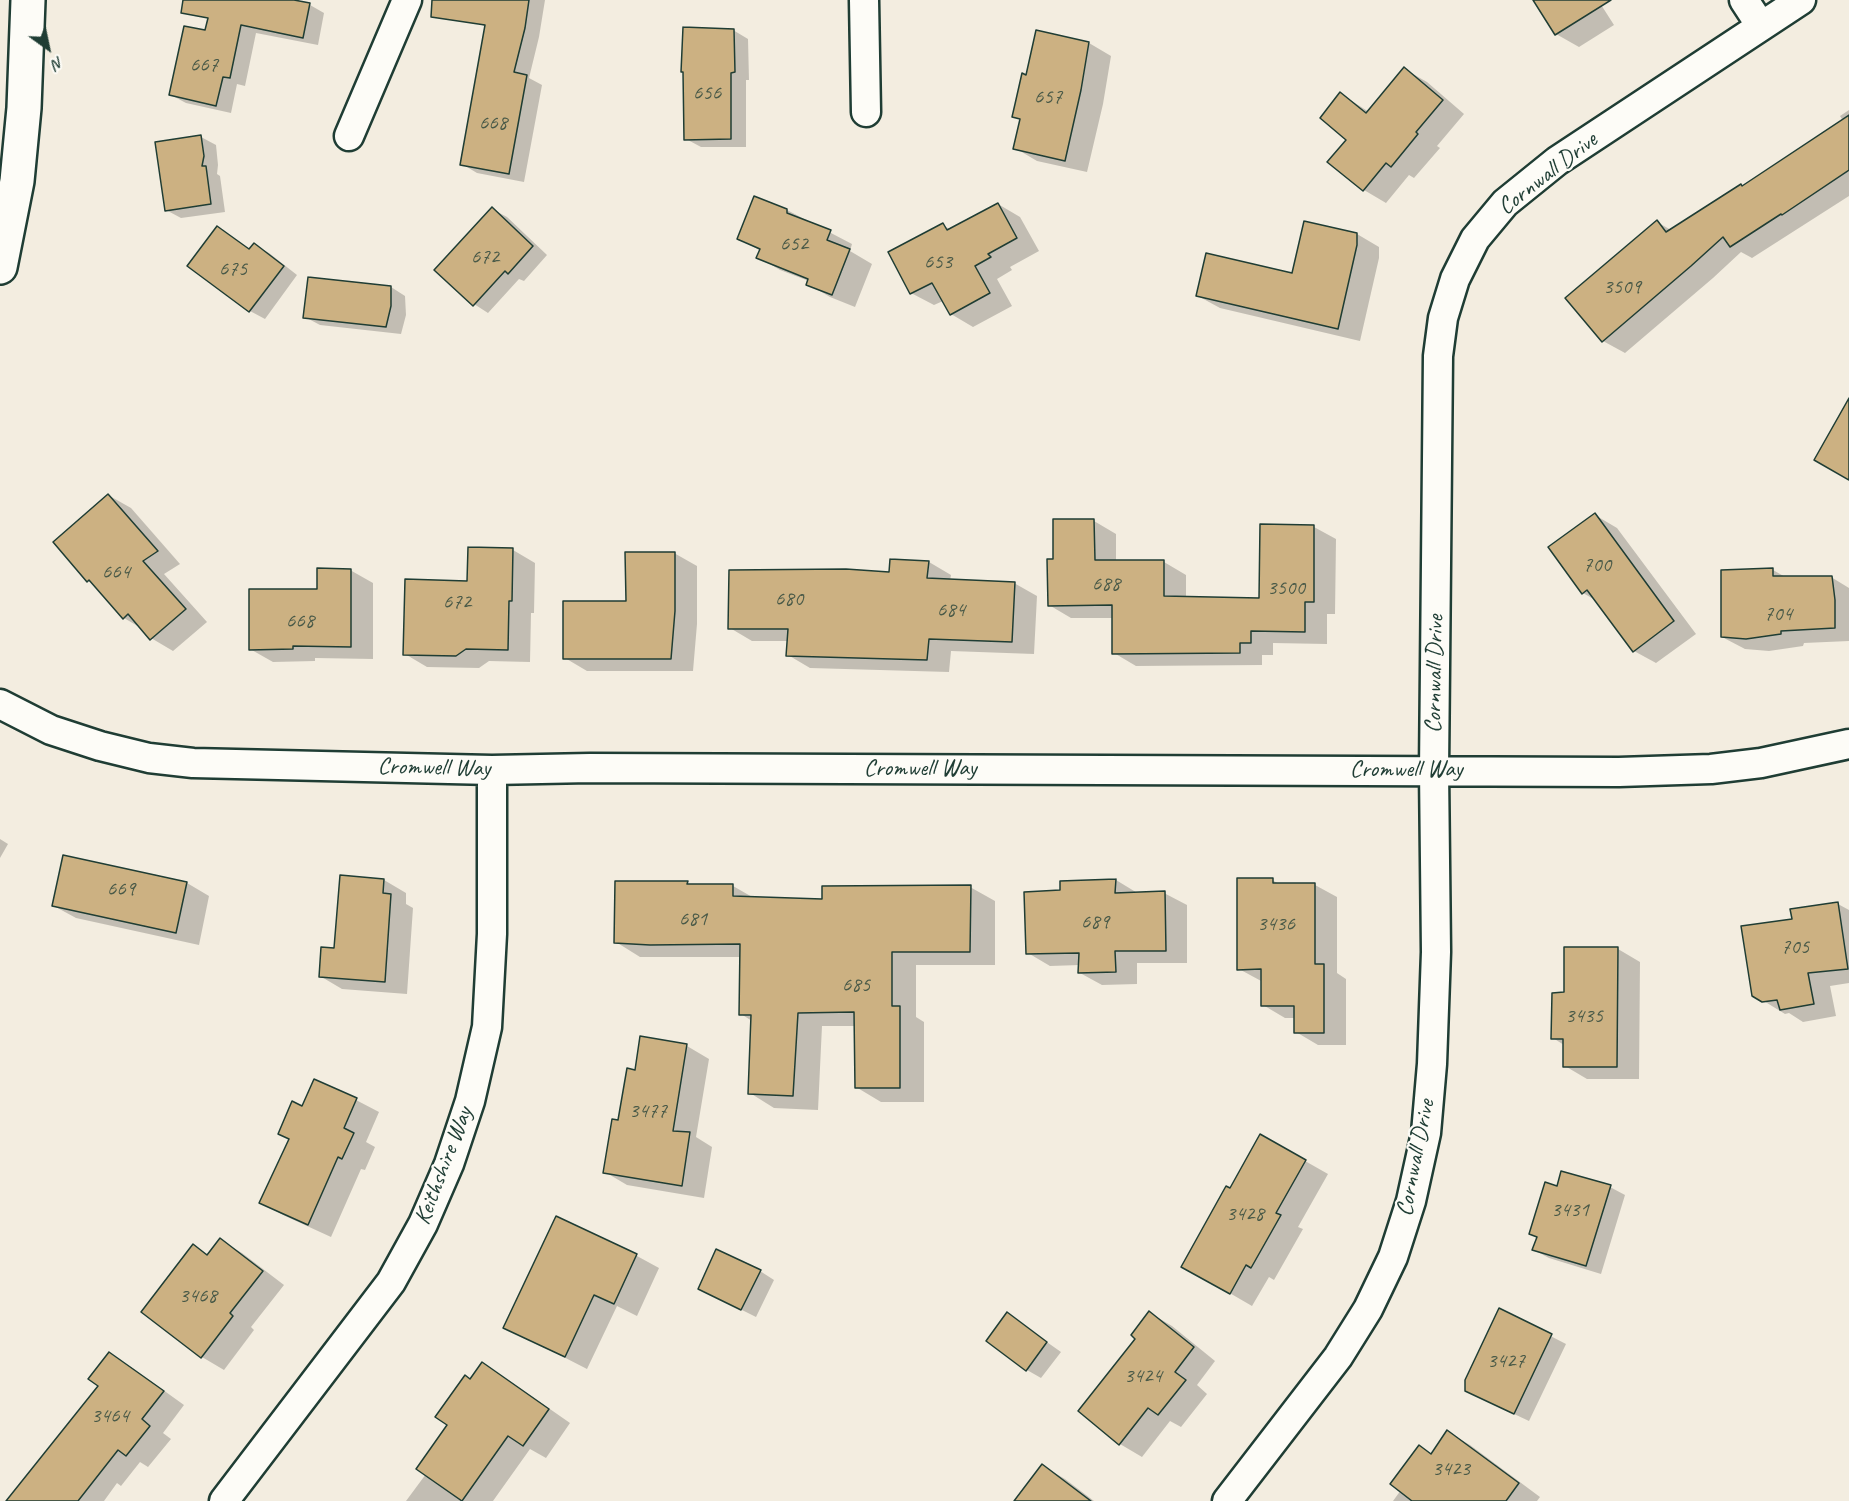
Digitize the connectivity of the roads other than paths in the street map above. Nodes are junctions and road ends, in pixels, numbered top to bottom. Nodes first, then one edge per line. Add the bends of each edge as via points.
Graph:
1 (28, 0) edge
2 (407, 0) edge
3 (864, 0) edge
4 (1744, 0) edge
5 (1801, 0) edge
6 (1761, 26) junction
7 (866, 112) dead end
8 (349, 136) dead end
9 (0, 267) edge
10 (0, 704) edge
11 (1849, 744) edge
12 (492, 770) junction
13 (1434, 770) junction
14 (224, 1501) edge
15 (1227, 1501) edge

1 - 9 main road via 17,181
2 - 8 street
3 - 7 street
4 - 6 street
5 - 6 street, Cornwall Drive
6 - 13 street, Cornwall Drive via 1557,161 1505,203 1475,239 1455,279 1443,318 1438,356
10 - 12 street, Cromwell Way via 51,730 148,758 193,763
11 - 13 street, Cromwell Way via 1803,756 1711,769
12 - 13 street, Cromwell Way
12 - 14 street, Keithshire Way via 492,934 487,1027 470,1101 449,1164 423,1224 391,1282
13 - 15 street, Cornwall Drive via 1436,952 1432,1064 1426,1133 1411,1202 1393,1257 1368,1309 1338,1357

